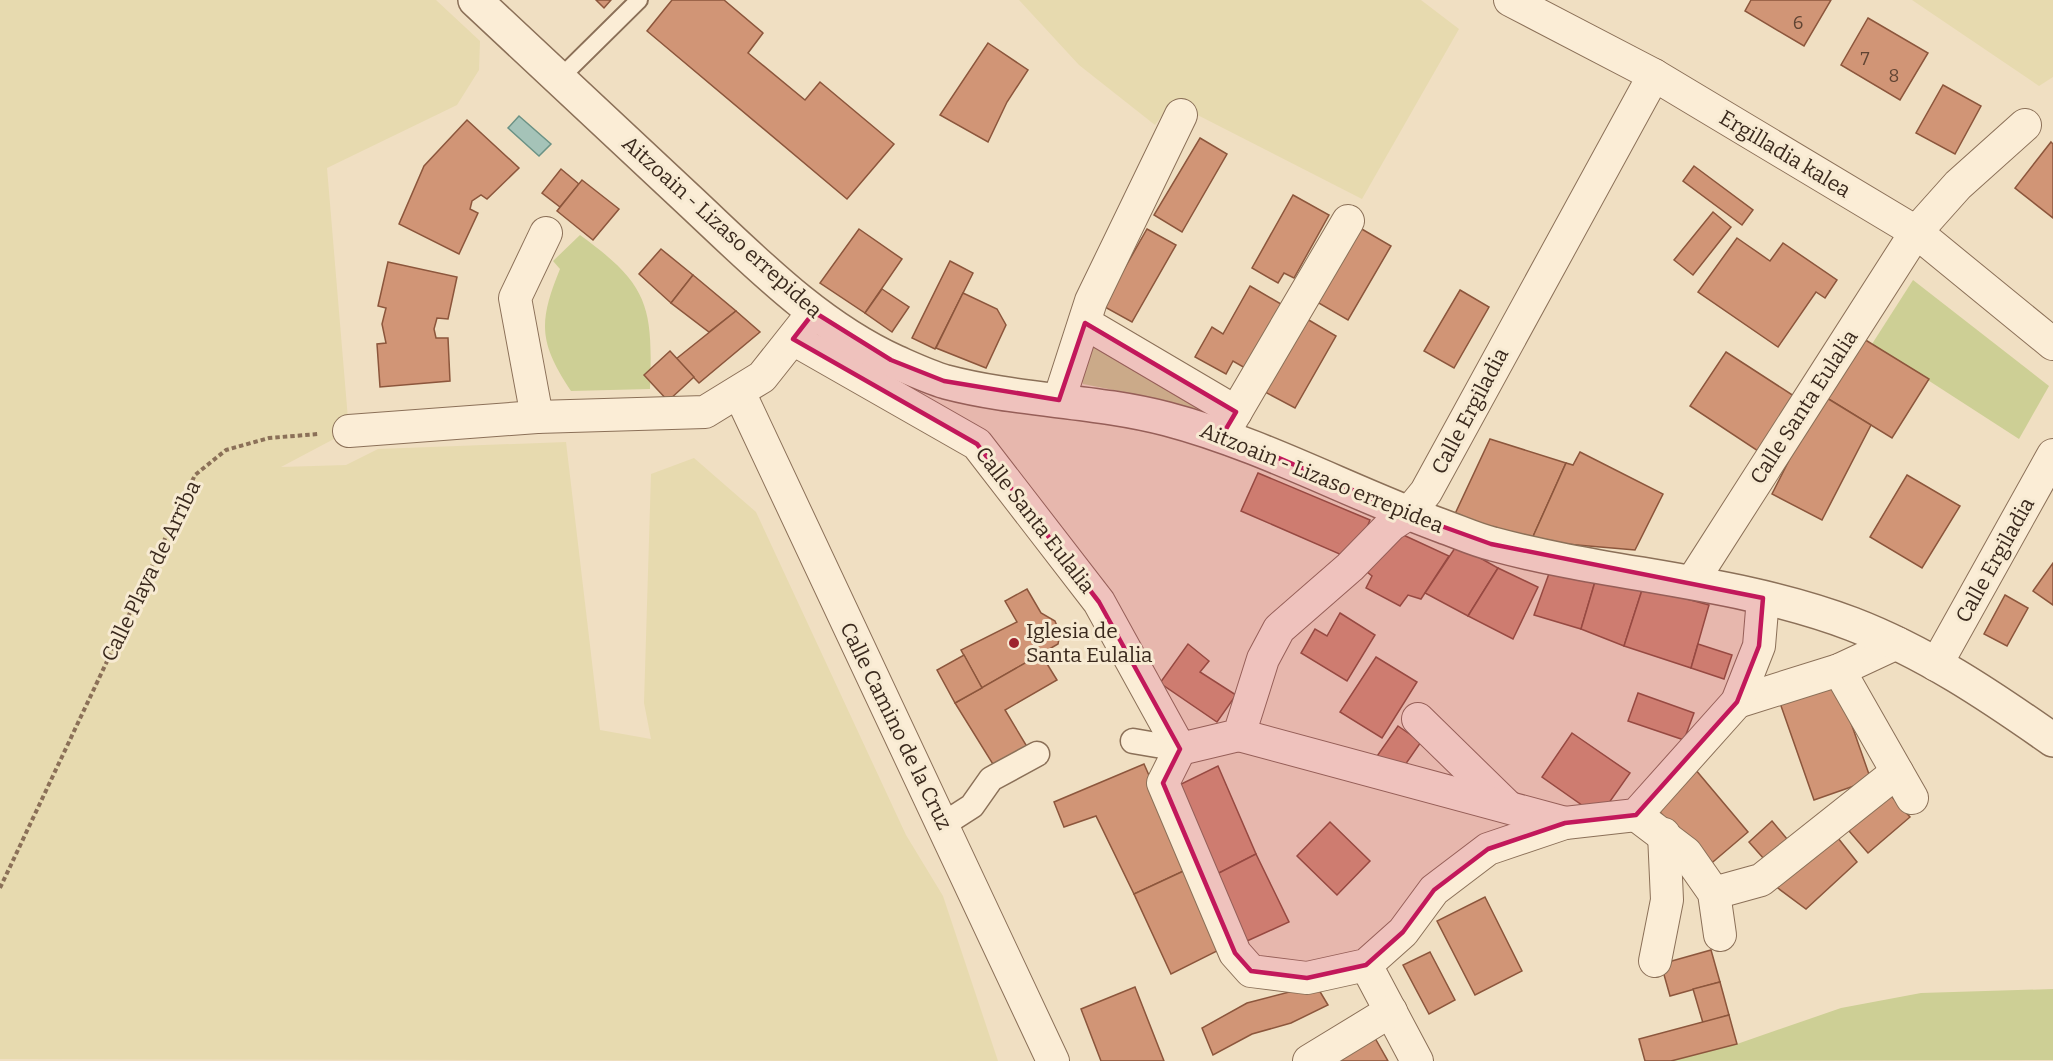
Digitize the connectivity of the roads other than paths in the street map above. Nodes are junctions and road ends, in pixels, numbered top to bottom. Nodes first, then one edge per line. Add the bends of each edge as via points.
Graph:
1 (475, 0) edge
2 (639, 0) edge
3 (1510, 0) edge
4 (1654, 75) junction
5 (559, 79) junction
6 (1181, 115) dead end
7 (2025, 125) dead end
8 (1348, 221) dead end
9 (1916, 232) junction
10 (546, 233) dead end
11 (814, 312) junction
12 (1085, 323) junction
13 (793, 339) junction
14 (2053, 344) edge
15 (739, 392) junction
16 (1059, 400) junction
17 (537, 417) junction
18 (1230, 423) junction
19 (349, 431) road end
20 (2053, 455) edge
21 (1408, 513) junction
22 (1692, 582) junction
23 (1763, 598) junction
24 (1897, 643) junction
25 (1936, 665) junction
26 (1839, 670) junction
27 (1737, 702) junction
28 (1418, 719) dead end
29 (1239, 735) junction
30 (2053, 740) edge
31 (1133, 741) dead end
32 (1180, 749) junction
33 (1037, 754) dead end
34 (1507, 806) junction
35 (1636, 815) junction
36 (1565, 823) junction
37 (944, 824) junction
38 (1664, 834) junction
39 (1714, 893) junction
40 (1720, 935) dead end
41 (1655, 961) dead end
42 (1366, 965) junction
43 (1391, 1011) junction
44 (1053, 1061) edge
45 (1309, 1061) edge
46 (1417, 1061) edge

1 - 5 street, Aitzoain - Lizaso errepidea
2 - 5 lane
3 - 4 street, Ergilladia kalea
4 - 9 street, Ergilladia kalea
4 - 21 street, Calle Ergiladia via 1426,492
5 - 11 street, Aitzoain - Lizaso errepidea
6 - 12 street via 1091,301
7 - 9 street via 1958,185
8 - 18 street
9 - 14 street, Ergilladia kalea
9 - 22 street, Calle Santa Eulalia
10 - 17 street via 515,298
11 - 13 street
11 - 16 street, Aitzoain - Lizaso errepidea via 891,360 944,381
12 - 16 street
12 - 18 street
13 - 15 street via 762,377
13 - 32 street, Calle Santa Eulalia via 977,444 1099,602
15 - 17 street via 705,412
15 - 37 street, Calle Camino de la Cruz
16 - 18 street, Aitzoain - Lizaso errepidea
17 - 19 street
18 - 21 street, Aitzoain - Lizaso errepidea
20 - 25 street, Calle Ergiladia
21 - 22 street, Aitzoain - Lizaso errepidea via 1491,544
21 - 29 street via 1279,629 1263,659
22 - 23 street, Aitzoain - Lizaso errepidea
23 - 24 street, Aitzoain - Lizaso errepidea via 1848,623
23 - 27 street via 1759,646
24 - 25 street, Aitzoain - Lizaso errepidea
24 - 26 street
25 - 30 street, Aitzoain - Lizaso errepidea via 1987,694
26 - 27 street
26 - 39 street via 1905,785 1761,880
27 - 35 street
28 - 34 street
29 - 32 street
29 - 34 street
31 - 32 street
32 - 42 street via 1163,783 1235,953 1251,971 1307,978
33 - 37 street via 991,779 972,806
34 - 36 street
35 - 36 street
35 - 38 street
36 - 42 street via 1488,849 1434,890 1403,933
37 - 44 street, Calle Camino de la Cruz
38 - 39 street via 1686,853
38 - 41 street via 1667,900
39 - 40 street
42 - 43 street
43 - 45 street
43 - 46 street

